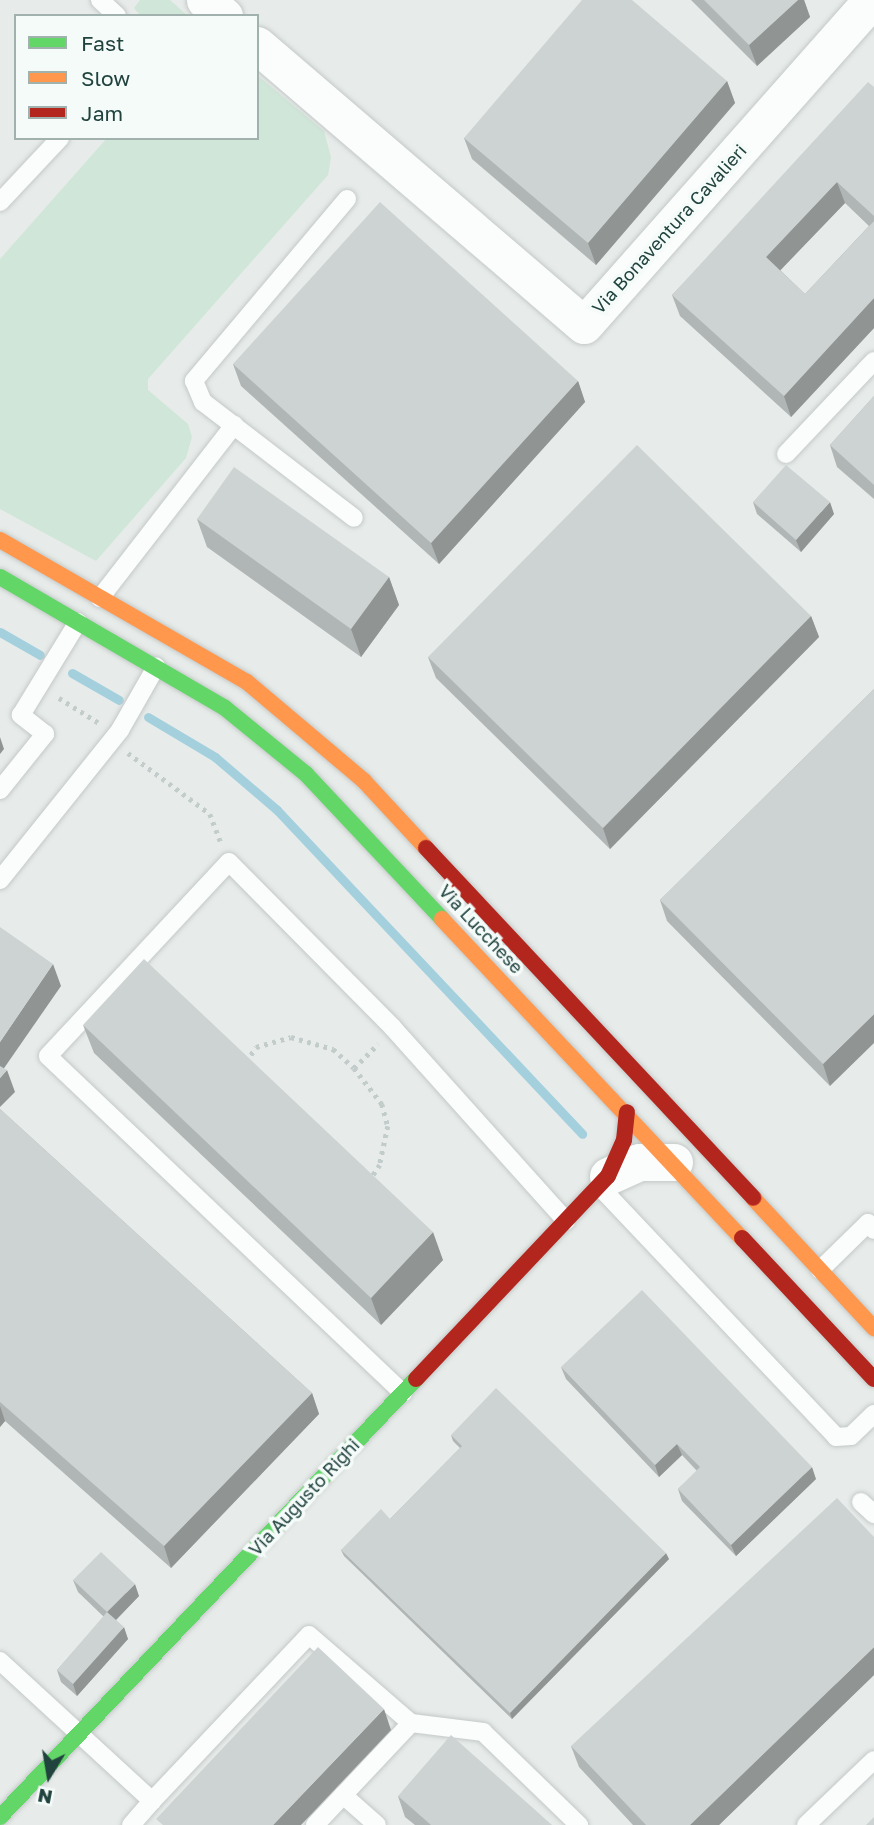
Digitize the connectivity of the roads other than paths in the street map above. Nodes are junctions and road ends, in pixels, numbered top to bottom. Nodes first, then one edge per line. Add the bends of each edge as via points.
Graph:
1 (100, 0) edge
2 (205, 0) edge
3 (873, 0) edge
4 (115, 14) edge
5 (222, 14) edge
6 (259, 46) edge
7 (58, 140) edge
8 (347, 198) dead end
9 (0, 202) edge
10 (874, 361) edge
11 (234, 425) junction
12 (786, 454) dead end
13 (354, 518) dead end
14 (0, 540) edge
15 (0, 577) edge
16 (100, 598) junction
17 (78, 622) junction
18 (156, 667) junction
19 (0, 790) edge
20 (0, 880) edge
21 (627, 1112) junction
22 (674, 1162) junction
23 (603, 1181) junction
24 (566, 1221) junction
25 (874, 1230) edge
26 (820, 1270) junction
27 (874, 1328) edge
28 (874, 1379) edge
29 (403, 1393) junction
30 (874, 1413) edge
31 (0, 1661) edge
32 (411, 1723) junction
33 (79, 1734) junction
34 (874, 1760) edge
35 (344, 1795) junction
36 (152, 1801) junction
37 (0, 1817) edge
38 (131, 1825) edge
39 (315, 1825) edge
40 (377, 1825) edge
41 (579, 1825) edge
42 (806, 1825) edge

1 - 4 lane
2 - 5 street
3 - 6 street, Via Bonaventura Cavalieri via 584,325
7 - 9 lane
8 - 11 lane via 194,381 203,402
10 - 12 lane
11 - 13 lane
11 - 16 lane
14 - 16 main road, Via Lucchese
15 - 17 main road, Via Lucchese
16 - 26 main road, Via Lucchese via 247,681 355,773
17 - 18 main road, Via Lucchese
17 - 19 lane via 21,715 45,734
18 - 20 lane via 112,741
18 - 21 main road, Via Lucchese via 225,708 306,774
21 - 22 main road, Via Lucchese
21 - 23 main road, Via Augusto Righi via 624,1140
22 - 23 street, Via Augusto Righi via 639,1162
22 - 28 main road, Via Lucchese
23 - 24 main road, Via Augusto Righi
23 - 30 lane via 836,1437 851,1436
24 - 29 main road, Via Augusto Righi
24 - 29 lane via 393,1028 229,862 48,1056
25 - 26 lane via 868,1223
26 - 27 main road, Via Lucchese
29 - 33 main road, Via Augusto Righi
31 - 33 lane
32 - 35 lane
32 - 36 lane via 309,1634
32 - 41 lane via 483,1732
33 - 36 lane
33 - 37 main road, Via Augusto Righi
34 - 42 lane
35 - 39 lane
35 - 40 lane
36 - 38 lane

